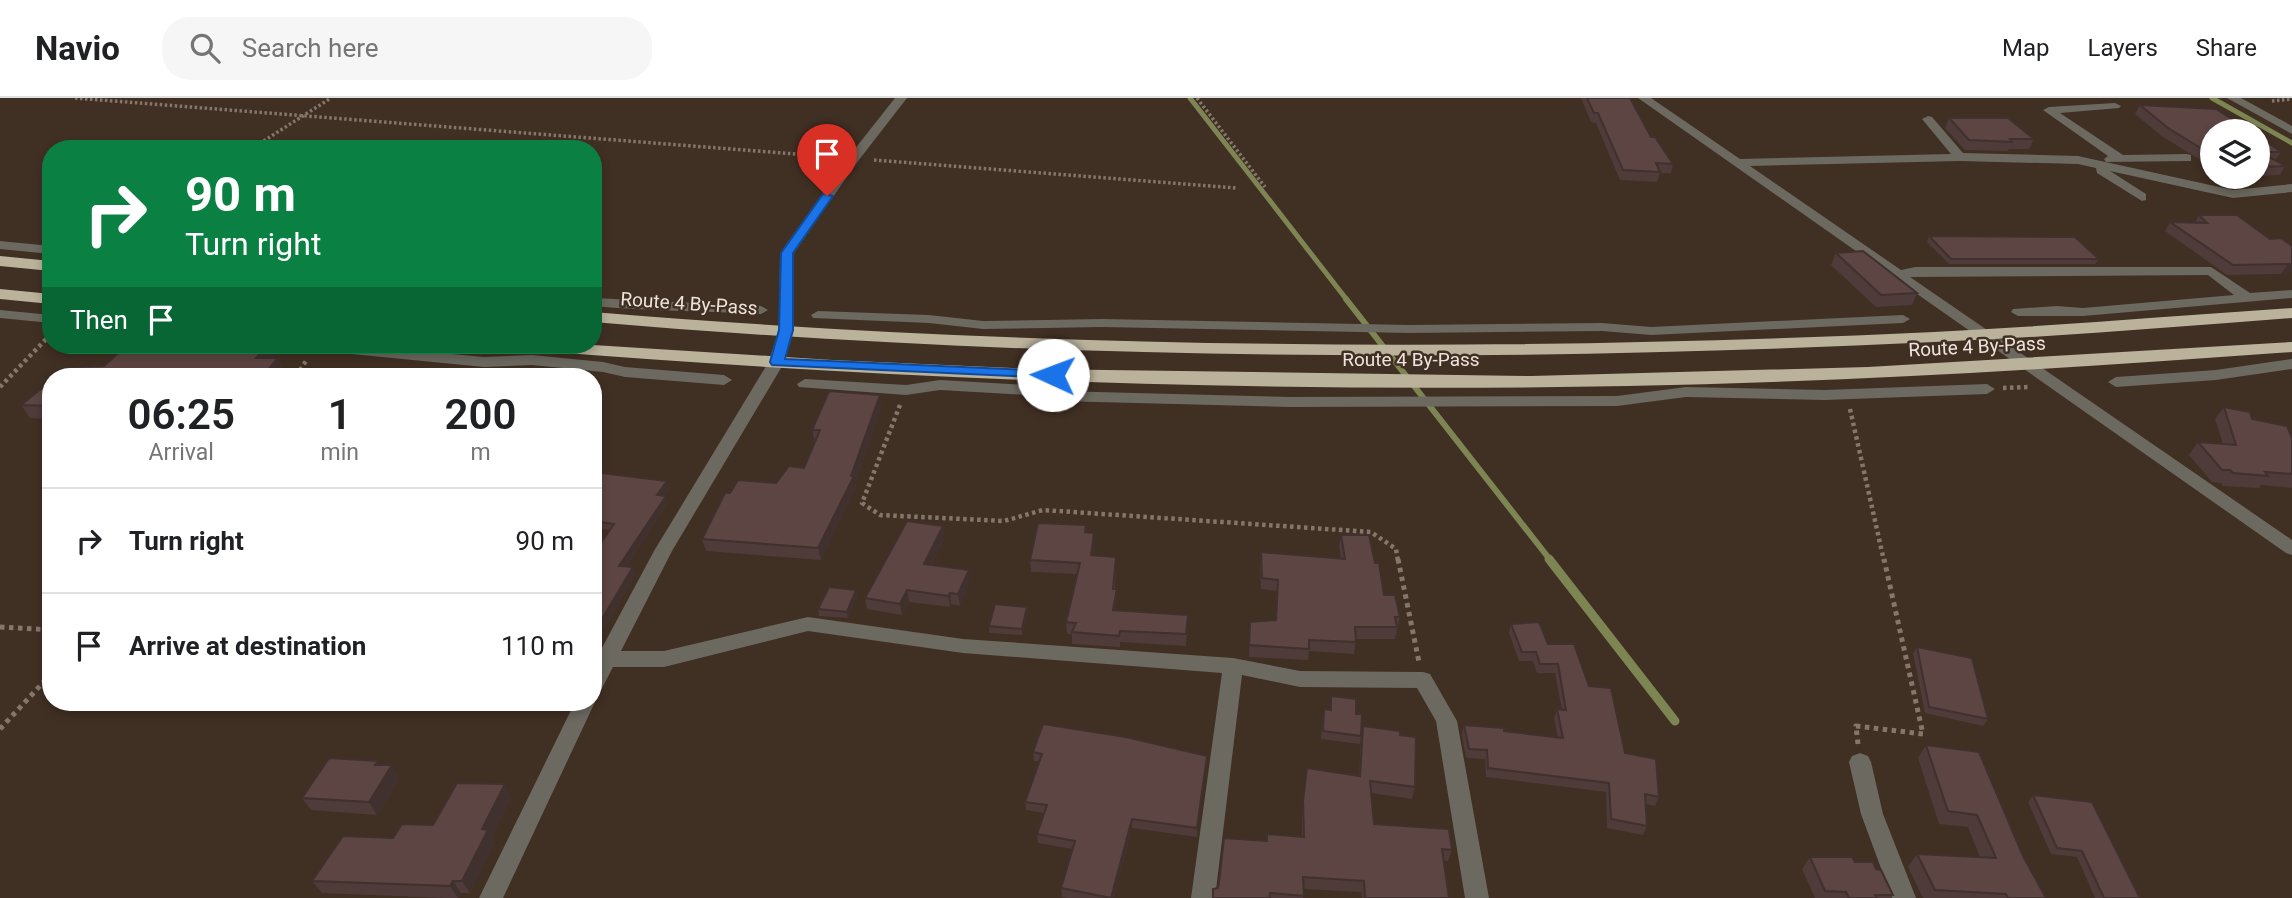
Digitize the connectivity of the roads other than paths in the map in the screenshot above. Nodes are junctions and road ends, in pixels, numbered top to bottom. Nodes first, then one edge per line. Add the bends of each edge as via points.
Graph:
1 (901, 98) edge
2 (1644, 98) edge
3 (2233, 98) edge
4 (2115, 106) dead end
5 (1928, 119) dead end
6 (2292, 131) edge
7 (1960, 157) junction
8 (2187, 158) dead end
9 (2121, 159) junction
10 (2078, 160) junction
11 (1738, 163) junction
12 (2091, 163) junction
13 (2292, 188) edge
14 (2142, 197) dead end
15 (0, 245) edge
16 (42, 249) edge
17 (0, 261) edge
18 (42, 265) edge
19 (1900, 275) junction
20 (0, 294) edge
21 (2292, 294) edge
22 (2246, 297) junction
23 (42, 298) edge
24 (761, 310) dead end
25 (2114, 310) junction
26 (0, 313) edge
27 (605, 313) edge
28 (2018, 313) dead end
29 (2292, 313) edge
30 (818, 315) dead end
31 (42, 318) edge
32 (1903, 319) dead end
33 (2132, 323) junction
34 (786, 330) junction
35 (982, 332) junction
36 (1985, 334) junction
37 (1684, 338) junction
38 (403, 354) edge
39 (567, 354) edge
40 (575, 356) junction
41 (2290, 358) edge
42 (776, 362) junction
43 (2030, 365) junction
44 (724, 380) dead end
45 (981, 380) junction
46 (2116, 382) dead end
47 (806, 384) dead end
48 (1725, 385) junction
49 (1987, 388) road end
50 (2292, 549) edge
51 (606, 659) junction
52 (1233, 666) junction
53 (602, 667) edge
54 (581, 711) edge
55 (1860, 762) road end
56 (491, 898) edge
57 (1203, 898) edge
58 (1477, 898) edge
59 (1904, 898) edge

1 - 34 street via 787,253
2 - 11 street
3 - 6 street
4 - 9 street via 2049,110
5 - 7 street
7 - 10 street
7 - 11 street
8 - 9 street
9 - 10 street
10 - 12 street
11 - 19 street
12 - 13 street via 2233,194
12 - 14 street
15 - 16 street
17 - 18 highway
19 - 22 street via 1915,271 2211,271
19 - 36 street
20 - 23 highway
21 - 22 street
22 - 25 street
24 - 27 street via 665,304
25 - 28 street
25 - 33 street
26 - 31 street
27 - 34 highway, Route 4 By-Pass
29 - 33 highway, Route 4 By-Pass
30 - 35 street via 929,319
32 - 37 street
33 - 36 highway, Route 4 By-Pass
34 - 35 highway, Route 4 By-Pass
34 - 42 street
35 - 37 highway, Route 4 By-Pass via 1283,348
36 - 37 highway, Route 4 By-Pass
36 - 43 street
38 - 40 street via 484,362
39 - 40 highway, Route 4 By-Pass
40 - 42 highway, Route 4 By-Pass
40 - 44 street via 625,372
41 - 43 highway, Route 4 By-Pass via 2262,349
41 - 46 street via 2216,374
42 - 45 highway, Route 4 By-Pass
42 - 51 street via 663,551
43 - 48 highway, Route 4 By-Pass
43 - 50 street
45 - 47 street via 906,390
45 - 48 highway, Route 4 By-Pass
48 - 49 street via 1846,394
51 - 52 street via 664,659 808,624 963,646
51 - 53 street
52 - 57 street
52 - 58 street via 1300,679 1423,680 1446,721
54 - 56 street
55 - 59 street via 1872,814

